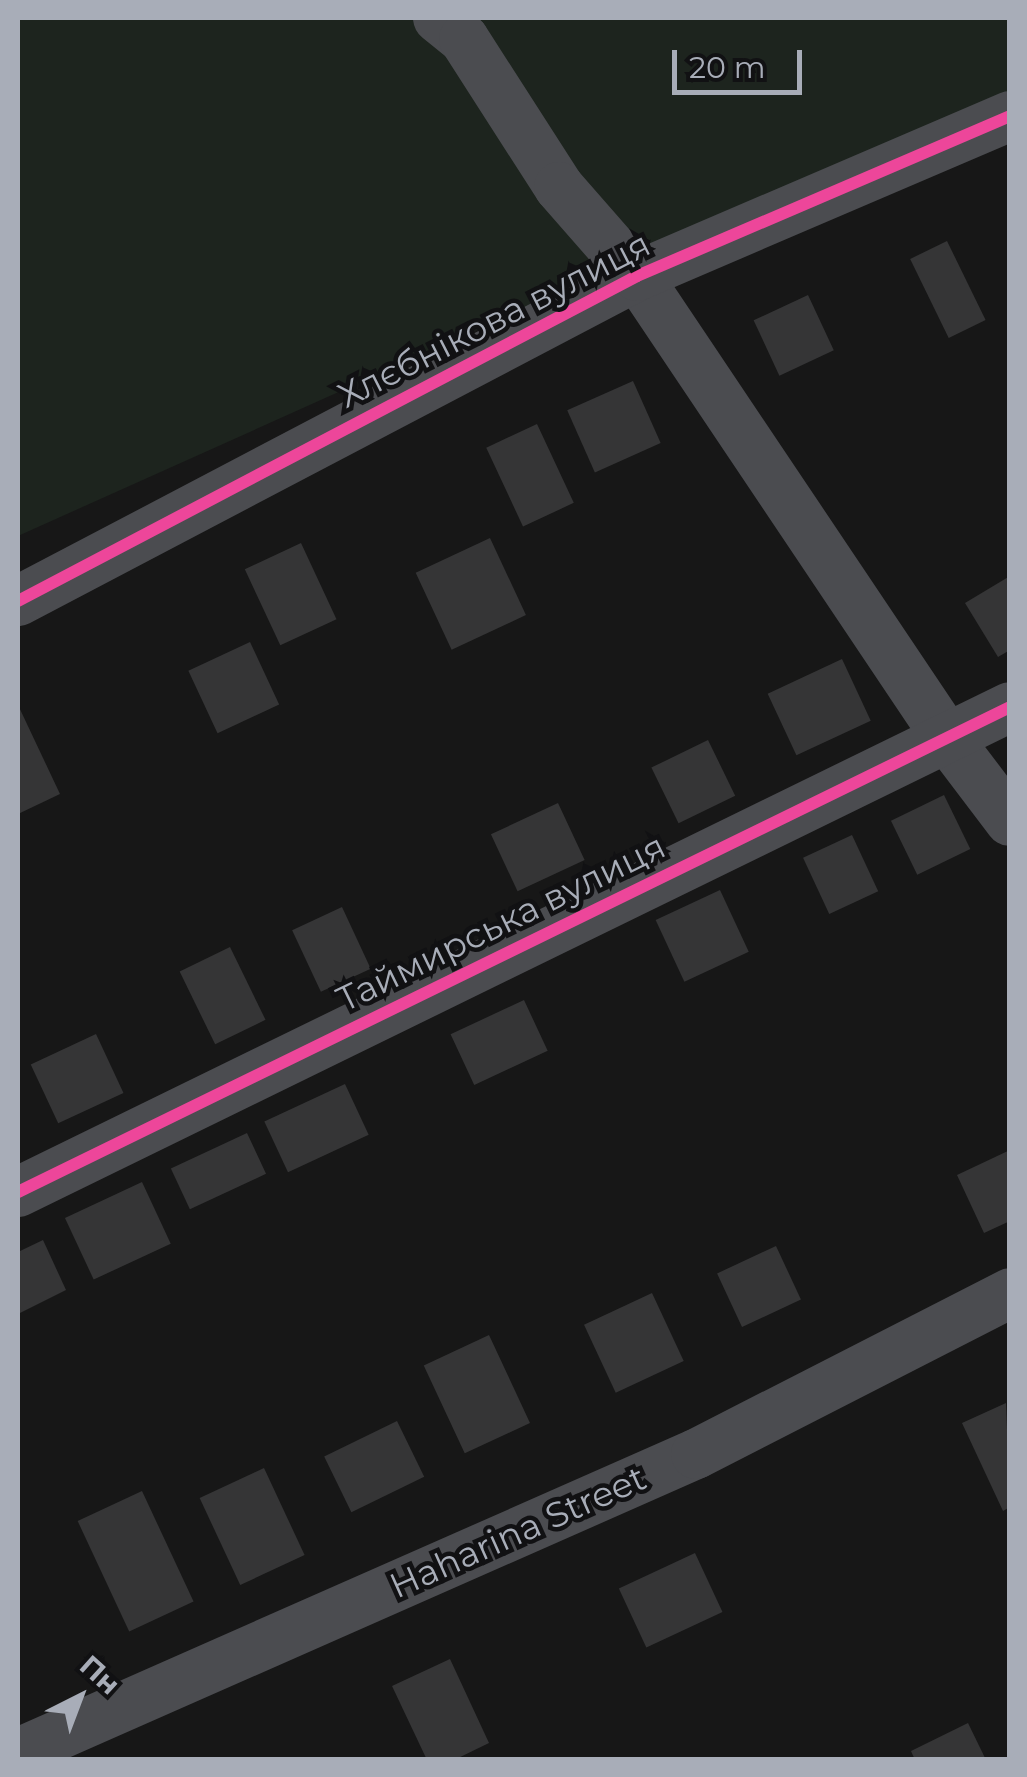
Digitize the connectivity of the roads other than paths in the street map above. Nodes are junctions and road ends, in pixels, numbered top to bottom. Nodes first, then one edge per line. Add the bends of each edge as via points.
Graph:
1 (438, 18) edge
2 (1010, 116) edge
3 (637, 276) junction
4 (18, 602) edge
5 (1010, 707) edge
6 (947, 738) junction
7 (1010, 820) edge
8 (18, 1192) edge
9 (1010, 1293) edge
10 (18, 1753) edge

1 - 3 street via 464,40 559,187
2 - 3 street, Хлєбнікова вулиця
3 - 4 street, Хлєбнікова вулиця
3 - 6 street
5 - 6 street, Таймирська вулиця
6 - 7 street
6 - 8 street, Таймирська вулиця
9 - 10 street, Haharina Street via 696,1454

